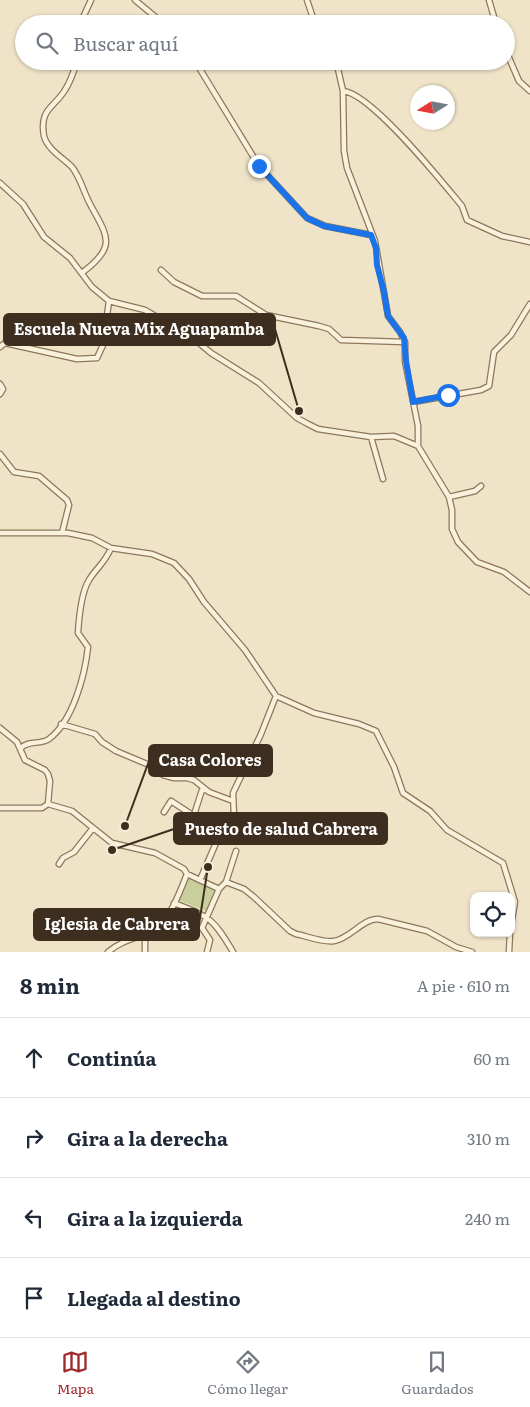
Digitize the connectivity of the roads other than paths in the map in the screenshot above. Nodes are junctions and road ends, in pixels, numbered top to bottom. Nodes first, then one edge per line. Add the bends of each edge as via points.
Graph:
1 (91, 0) edge
2 (135, 0) edge
3 (307, 0) edge
4 (489, 0) edge
5 (84, 15) edge
6 (153, 15) edge
7 (312, 15) edge
8 (493, 15) edge
9 (73, 70) edge
10 (200, 70) edge
11 (338, 70) edge
12 (514, 70) edge
13 (343, 91) junction
14 (530, 91) edge
15 (0, 183) edge
16 (371, 235) junction
17 (530, 242) edge
18 (161, 270) dead end
19 (83, 272) junction
20 (109, 301) junction
21 (530, 304) edge
22 (405, 342) junction
23 (0, 347) edge
24 (0, 384) edge
25 (0, 394) edge
26 (413, 402) junction
27 (371, 437) junction
28 (418, 446) junction
29 (0, 454) edge
30 (383, 479) dead end
31 (481, 486) dead end
32 (449, 497) junction
33 (0, 533) edge
34 (62, 533) junction
35 (112, 548) junction
36 (530, 592) edge
37 (276, 696) junction
38 (61, 724) junction
39 (0, 728) edge
40 (21, 748) junction
41 (206, 790) junction
42 (233, 801) junction
43 (48, 804) junction
44 (0, 808) edge
45 (164, 812) dead end
46 (194, 816) junction
47 (190, 827) dead end
48 (93, 828) junction
49 (236, 851) dead end
50 (59, 864) dead end
51 (187, 874) junction
52 (200, 880) junction
53 (226, 882) junction
54 (218, 889) junction
55 (513, 892) edge
56 (174, 903) junction
57 (206, 915) junction
58 (145, 933) junction
59 (510, 937) edge
60 (108, 952) edge
61 (146, 952) edge
62 (207, 952) edge
63 (233, 952) edge
64 (472, 952) edge
65 (508, 952) edge

1 - 5 street
2 - 6 street
3 - 7 street
4 - 8 street
9 - 19 street via 65,90 46,111 44,129 47,142 77,175 105,229 103,254
10 - 16 street via 259,166 307,218 324,226
11 - 13 street
12 - 14 street via 519,81
13 - 16 street via 347,168
13 - 17 street via 368,103 398,133 462,206 467,220 502,236
15 - 19 street via 23,204 44,237
16 - 22 street via 388,316
18 - 22 street via 174,282 202,296 236,296 272,318 329,329 341,340
19 - 20 street via 92,288
20 - 23 street via 103,345 97,358 78,359 5,343
20 - 27 street via 145,310 193,338 260,383 308,424 318,429
21 - 26 street via 511,335 494,352 490,386
22 - 26 street
24 - 25 street via 3,388
26 - 28 street
27 - 28 street via 394,436
27 - 30 street
28 - 32 street
29 - 34 street via 14,472 39,476 67,500 69,505
31 - 32 street via 475,491
32 - 36 street via 454,536 471,557 485,567 504,572
33 - 34 street
34 - 35 street via 92,538
35 - 37 street via 152,554 174,563 245,650
35 - 38 street via 106,561 86,585 78,633 88,645 84,672 80,690
37 - 42 street via 233,793
37 - 55 street via 314,713 359,724 376,732 404,793 430,811 453,835 503,863
38 - 40 street via 48,740
38 - 41 street via 95,734 116,751 154,767 163,775 194,780
39 - 40 street
40 - 43 street via 25,760 48,774
41 - 42 street
41 - 46 street via 202,790
42 - 52 street via 234,817 216,843
43 - 44 street via 42,808
43 - 48 street via 72,811
45 - 46 street via 171,801
46 - 47 street
48 - 50 street via 74,852
48 - 51 street via 112,843 155,853 184,869
49 - 53 street
51 - 52 street
51 - 56 street
52 - 54 street
53 - 54 street
53 - 64 street via 244,889 296,934 335,941 351,935 371,919 378,919 428,931
54 - 57 street
56 - 57 street
56 - 58 street via 162,923
57 - 62 street via 202,928 210,940
57 - 63 street
58 - 60 street via 127,939
58 - 61 street
59 - 65 street

